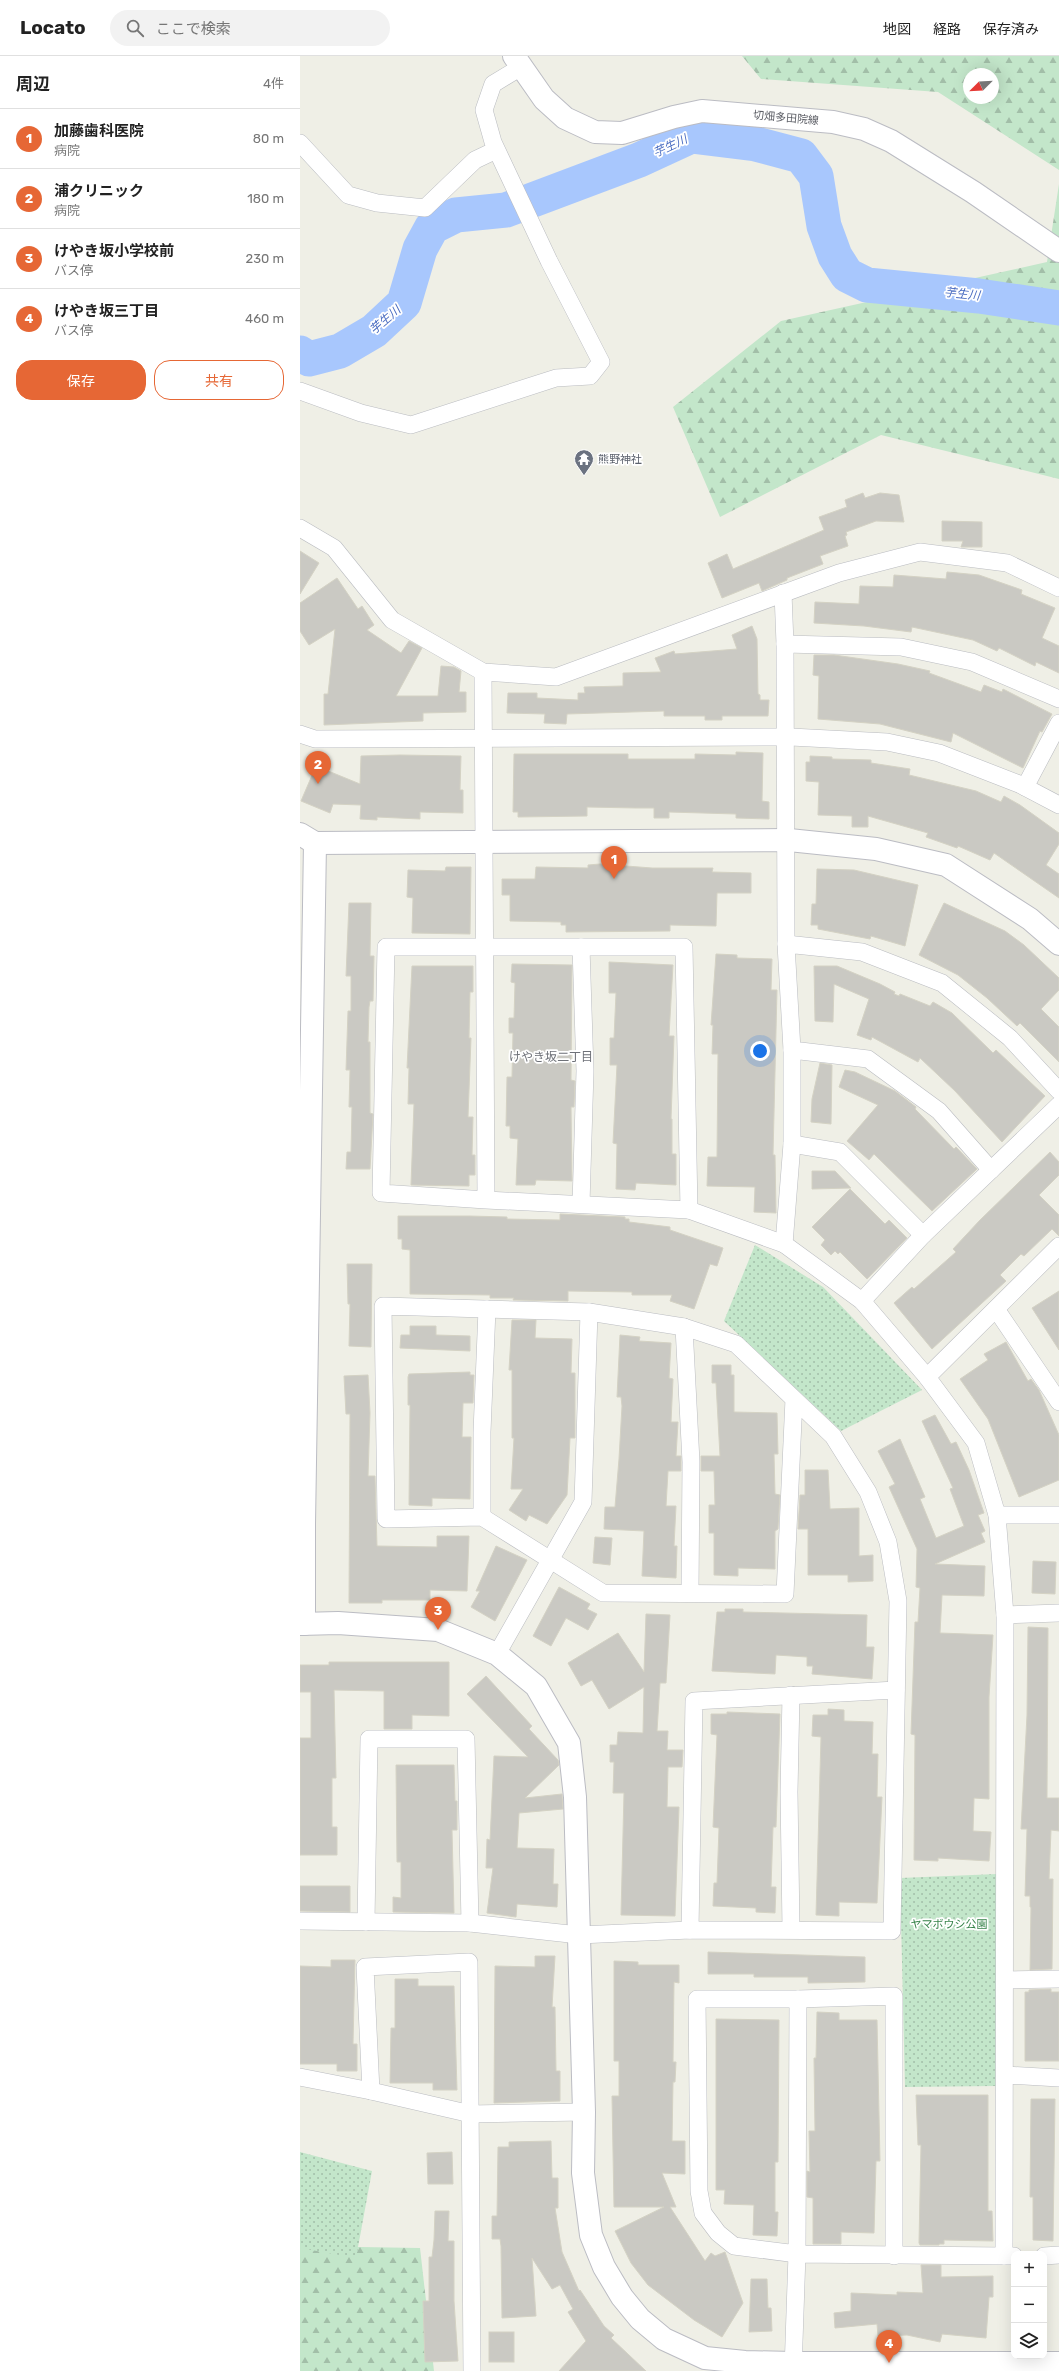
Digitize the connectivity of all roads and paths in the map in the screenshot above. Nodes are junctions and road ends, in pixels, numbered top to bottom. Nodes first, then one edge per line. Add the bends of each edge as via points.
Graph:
1 (518, 61) edge
2 (300, 143) edge
3 (496, 150) junction
4 (1059, 251) edge
5 (300, 390) edge
6 (300, 528) edge
7 (1059, 588) edge
8 (783, 593) junction
9 (785, 644) junction
10 (483, 672) junction
11 (1059, 699) edge
12 (1059, 723) edge
13 (300, 734) edge
14 (785, 737) junction
15 (484, 740) junction
16 (1025, 787) junction
17 (1059, 805) edge
18 (308, 838) edge
19 (786, 840) junction
20 (484, 842) junction
21 (786, 944) junction
22 (1059, 944) edge
23 (485, 947) junction
24 (581, 947) junction
25 (792, 1050) junction
26 (1059, 1091) edge
27 (1059, 1105) edge
28 (792, 1144) junction
29 (991, 1170) junction
30 (486, 1200) junction
31 (581, 1204) junction
32 (690, 1210) junction
33 (923, 1235) junction
34 (784, 1244) junction
35 (1059, 1246) edge
36 (862, 1301) junction
37 (488, 1309) junction
38 (996, 1309) junction
39 (589, 1312) junction
40 (684, 1327) junction
41 (927, 1377) junction
42 (794, 1399) junction
43 (1059, 1402) edge
44 (997, 1515) junction
45 (1059, 1515) edge
46 (482, 1517) junction
47 (550, 1560) junction
48 (690, 1593) junction
49 (1059, 1613) edge
50 (1005, 1615) junction
51 (302, 1624) edge
52 (497, 1654) junction
53 (896, 1690) junction
54 (791, 1695) junction
55 (300, 1920) edge
56 (366, 1922) junction
57 (470, 1923) junction
58 (791, 1929) junction
59 (690, 1930) junction
60 (579, 1934) junction
61 (1059, 1979) edge
62 (1005, 1980) junction
63 (798, 1998) junction
64 (1005, 2075) junction
65 (300, 2077) edge
66 (1059, 2078) edge
67 (371, 2091) junction
68 (584, 2112) junction
69 (470, 2114) junction
70 (797, 2254) junction
71 (1059, 2255) edge
72 (894, 2256) junction
73 (1009, 2256) edge
74 (1047, 2256) edge
75 (1059, 2363) edge
76 (793, 2367) edge
77 (1004, 2367) edge
78 (472, 2371) edge

1 - 3 street via 493,84 484,110
1 - 4 street, 切畑多田院線 via 549,104 565,118 595,132 622,133 702,110 833,122 864,129 897,145 973,192
2 - 3 street via 348,195 377,203 425,208 475,160
3 - 5 street via 549,262 601,362 590,376 556,378 412,425 362,413
6 - 10 street via 334,548 392,620
7 - 8 street via 1007,563 920,552 839,573
8 - 9 street
8 - 10 street via 556,677
9 - 11 street via 901,647 972,662
9 - 14 street
10 - 15 street
12 - 16 street
13 - 15 street via 316,739
14 - 15 street
14 - 16 street via 887,742 939,753
14 - 19 street
15 - 20 street
16 - 17 street
18 - 20 street
18 - 51 street
19 - 20 street
19 - 21 street
19 - 22 street via 876,849 946,865 1030,919
20 - 23 street
21 - 25 street
21 - 26 street via 862,952 942,983 1010,1038
23 - 24 street
23 - 30 street
23 - 30 street via 386,946 381,1194
24 - 31 street via 585,1071
24 - 32 street via 684,947
25 - 28 street
25 - 29 street via 868,1059 939,1111
27 - 29 street
28 - 33 street via 840,1152
28 - 34 street
29 - 33 street
30 - 31 street
31 - 32 street
32 - 34 street
33 - 36 street
34 - 36 street
35 - 38 street
36 - 41 street
37 - 39 street
37 - 46 street via 482,1432
37 - 46 street via 383,1306 386,1519
38 - 41 street
38 - 43 street
39 - 40 street
39 - 47 street via 583,1502
40 - 42 street via 736,1344
40 - 48 street via 691,1462
41 - 44 street via 976,1444
42 - 48 street via 785,1594
42 - 53 street via 833,1436 868,1492 888,1542 898,1601
44 - 45 street
44 - 50 street
46 - 47 street
47 - 48 street via 603,1593
47 - 52 street
49 - 50 street
50 - 62 street
51 - 52 street via 338,1623 438,1630
52 - 60 street via 536,1686 569,1743 575,1797
53 - 54 street
53 - 58 street via 892,1931
54 - 58 street
54 - 59 street via 694,1701
55 - 56 street
56 - 57 street
56 - 57 street via 368,1739 466,1739
57 - 60 street
58 - 59 street
59 - 60 street
60 - 68 street
61 - 62 street
62 - 64 street
63 - 70 street
63 - 70 street via 697,1998 700,2191 703,2213 718,2233 734,2246
63 - 72 street via 894,1996
64 - 66 street
64 - 73 street
65 - 67 street
67 - 69 street
67 - 69 street via 365,1967 469,1962
68 - 69 street
68 - 76 street via 583,2173 591,2235 604,2267 622,2297 640,2319 664,2340 705,2358
69 - 78 street
70 - 72 street
70 - 76 street
71 - 74 street
72 - 73 street
75 - 77 street
76 - 77 street

